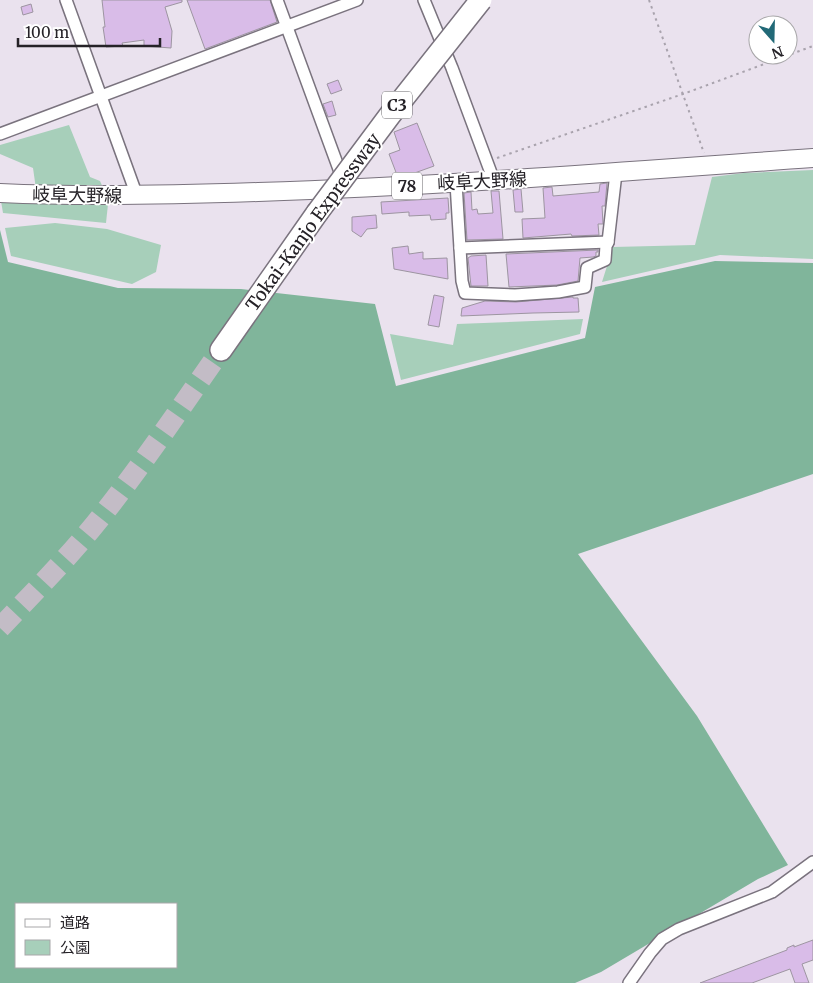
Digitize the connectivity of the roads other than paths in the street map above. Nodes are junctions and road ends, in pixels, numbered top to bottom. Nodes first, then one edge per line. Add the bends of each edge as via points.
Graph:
1 (66, 0) edge
2 (277, 0) edge
3 (357, 0) edge
4 (424, 0) edge
5 (481, 0) edge
6 (287, 26) junction
7 (100, 98) junction
8 (0, 134) edge
9 (813, 158) edge
10 (616, 173) junction
11 (494, 181) junction
12 (456, 183) junction
13 (346, 189) junction
14 (0, 193) edge
15 (137, 196) junction
16 (608, 242) junction
17 (460, 248) junction
18 (221, 350) tunnel mouth
19 (813, 862) edge
20 (629, 983) edge

1 - 7 street
2 - 6 street
3 - 6 street
4 - 11 street
5 - 18 highway, Tokai-Kanjo Expressway / C3, bridge via 317,213
6 - 7 street
6 - 13 street
7 - 8 street
7 - 15 street
9 - 10 main road, 岐阜大野線 / 78
10 - 11 main road, 岐阜大野線 / 78
10 - 16 street
11 - 12 main road, 岐阜大野線 / 78
12 - 13 main road, 岐阜大野線 / 78
12 - 17 street
13 - 15 main road, 岐阜大野線 / 78
14 - 15 main road, 岐阜大野線 / 78
16 - 17 street
16 - 17 street via 605,260 587,268 585,287 515,295 465,293
19 - 20 street via 772,892 679,929 662,939

